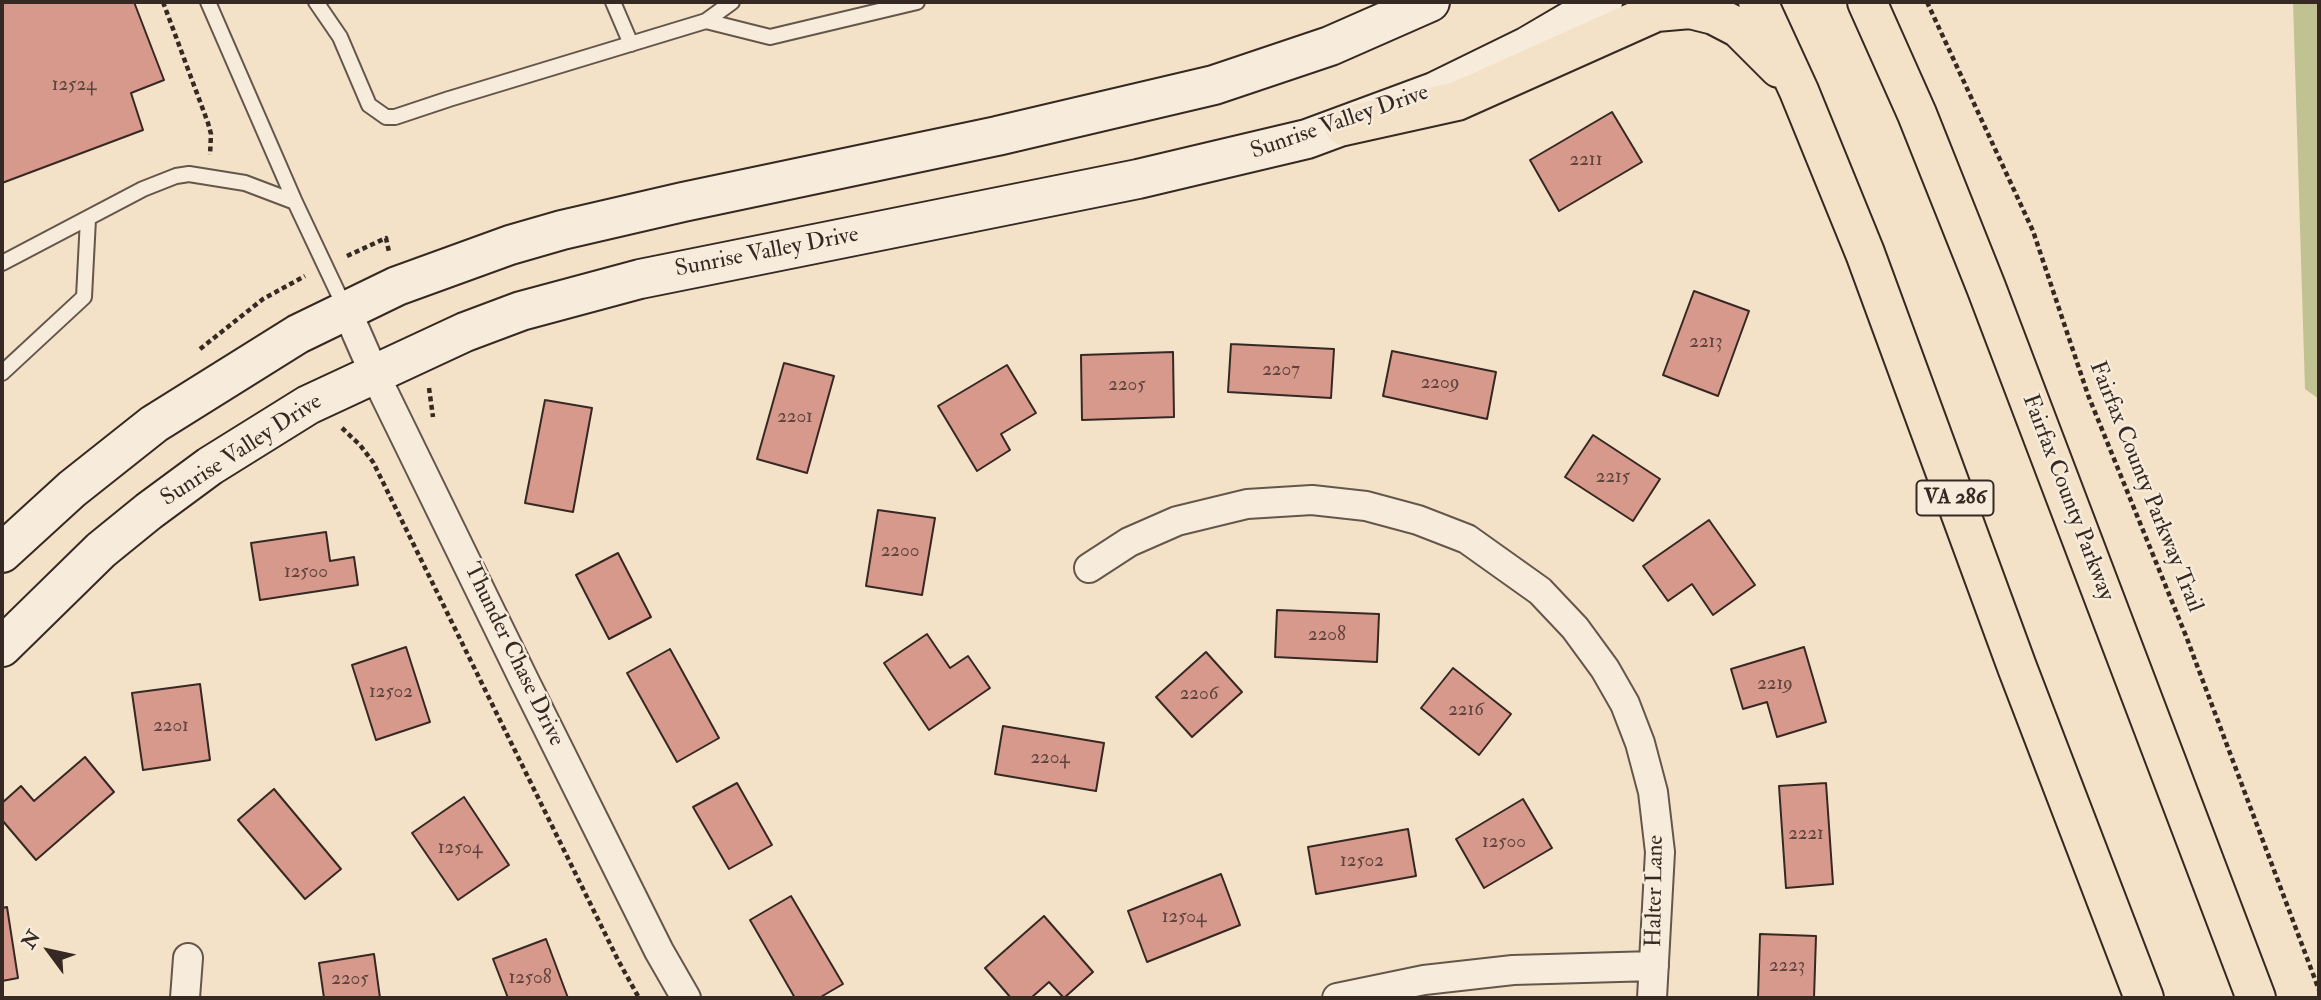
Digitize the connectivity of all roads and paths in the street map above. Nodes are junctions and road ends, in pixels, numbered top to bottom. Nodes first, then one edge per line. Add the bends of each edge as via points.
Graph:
1 (163, 2) edge
2 (208, 2) edge
3 (316, 2) edge
4 (613, 2) edge
5 (732, 2) edge
6 (917, 2) edge
7 (1430, 2) edge
8 (1603, 2) edge
9 (1758, 2) edge
10 (1867, 2) edge
11 (1927, 2) edge
12 (706, 21) junction
13 (631, 44) junction
14 (1799, 91) junction
15 (1344, 126) junction
16 (203, 176) junction
17 (295, 202) junction
18 (88, 219) junction
19 (2, 263) edge
20 (262, 299) dead end
21 (346, 309) junction
22 (199, 350) dead end
23 (2, 373) edge
24 (374, 373) junction
25 (344, 432) dead end
26 (2, 553) edge
27 (1089, 568) dead end
28 (2, 647) edge
29 (188, 958) dead end
30 (1654, 966) junction
31 (2319, 990) edge
32 (185, 998) edge
33 (639, 998) edge
34 (686, 998) edge
35 (1337, 998) edge
36 (1652, 998) edge
37 (2144, 998) edge
38 (2256, 998) edge

1 - 16 path via 211,134
2 - 17 lane
3 - 13 lane via 340,37 369,105 386,117
4 - 13 lane
5 - 12 lane
6 - 12 lane via 770,37
7 - 21 main road via 1330,46 1214,85 562,230 450,266
8 - 15 main road, Sunrise Valley Drive via 1528,46 1445,86
9 - 14 highway, VA 286
10 - 38 highway, Fairfax County Parkway via 1986,287
11 - 31 path, Fairfax County Parkway Trail via 2033,232 2083,382 2186,636
12 - 13 lane
14 - 15 highway via 1739,28 1690,9 1657,12 1457,101
14 - 37 highway, VA 286 via 1865,253
15 - 24 main road, Sunrise Valley Drive via 1254,153 1139,179 627,282 465,331
16 - 17 lane via 245,183
16 - 18 lane via 189,174 161,181
17 - 21 lane
18 - 19 lane
18 - 23 lane via 84,297
20 - 22 path
21 - 24 street, Thunder Chase Drive
21 - 26 main road via 240,368 154,424 72,489
24 - 28 main road, Sunrise Valley Drive via 308,405 181,486 101,550
24 - 34 street, Thunder Chase Drive
25 - 33 path via 373,462
27 - 30 street, Halter Lane via 1129,542 1177,521 1247,504 1312,500 1366,506 1418,520 1467,539 1490,555 1540,592 1575,628 1625,704 1653,792 1660,852
29 - 32 street
30 - 35 street via 1513,970 1424,980
30 - 36 street, Halter Lane

